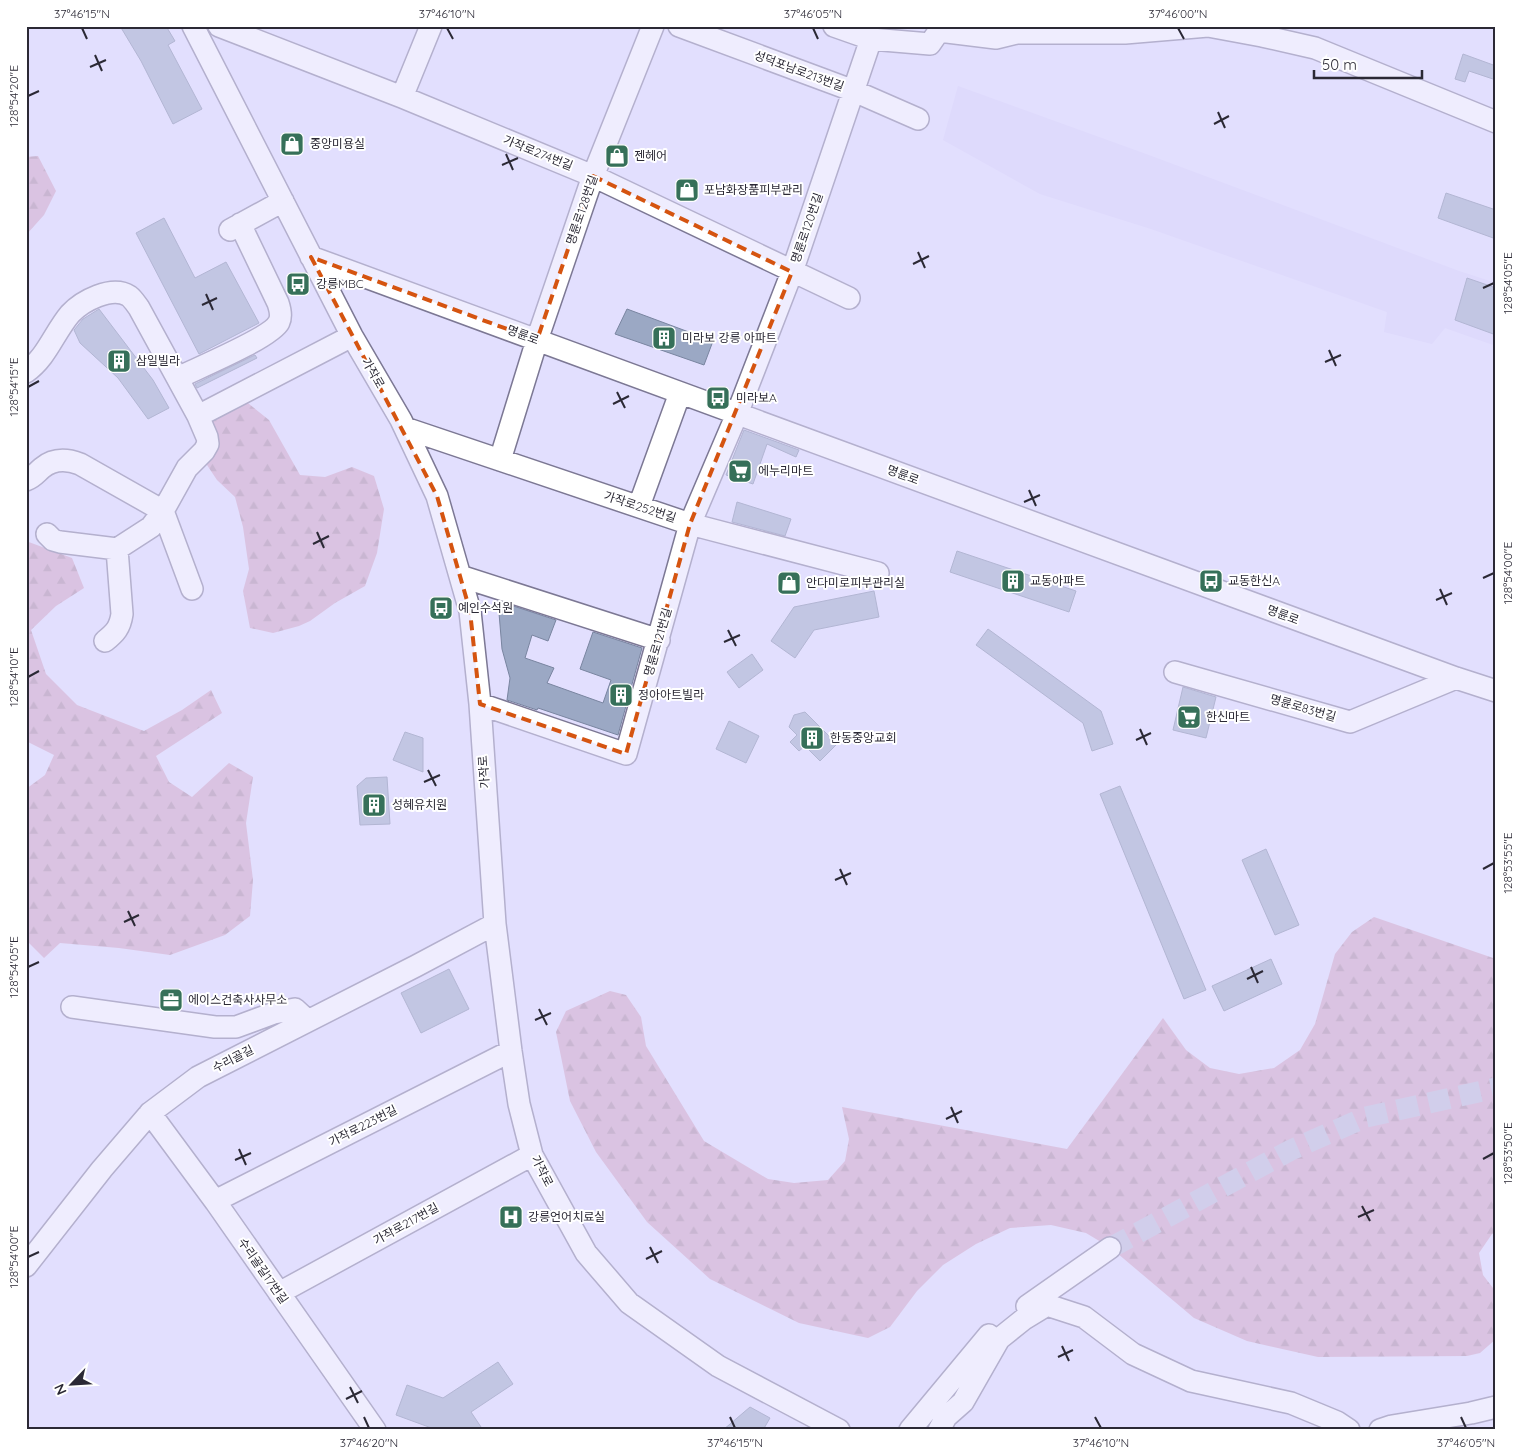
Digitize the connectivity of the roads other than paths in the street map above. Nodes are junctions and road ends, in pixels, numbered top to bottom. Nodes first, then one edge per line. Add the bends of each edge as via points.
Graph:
1 (193, 26) edge
2 (219, 26) edge
3 (431, 26) edge
4 (653, 26) edge
5 (679, 26) edge
6 (834, 26) edge
7 (1207, 26) edge
8 (940, 29) edge
9 (871, 39) junction
10 (854, 91) junction
11 (402, 98) junction
12 (918, 119) dead end
13 (1496, 122) edge
14 (593, 176) junction
15 (283, 201) junction
16 (311, 257) junction
17 (792, 272) junction
18 (849, 298) dead end
19 (352, 336) junction
20 (537, 340) junction
21 (26, 372) edge
22 (186, 374) dead end
23 (680, 393) junction
24 (737, 414) junction
25 (198, 416) junction
26 (405, 428) junction
27 (500, 460) junction
28 (26, 480) edge
29 (639, 506) junction
30 (163, 511) junction
31 (690, 524) junction
32 (47, 534) dead end
33 (117, 549) junction
34 (878, 573) dead end
35 (460, 576) junction
36 (192, 589) dead end
37 (659, 640) junction
38 (105, 641) dead end
39 (1174, 672) dead end
40 (1456, 678) junction
41 (1496, 691) edge
42 (480, 704) junction
43 (495, 924) junction
44 (72, 1007) dead end
45 (308, 1021) junction
46 (510, 1051) junction
47 (150, 1112) junction
48 (532, 1155) junction
49 (215, 1201) junction
50 (1110, 1248) tunnel mouth
51 (26, 1266) edge
52 (279, 1293) junction
53 (1496, 1407) edge
54 (943, 1423) edge
55 (375, 1430) edge
56 (840, 1430) edge
57 (910, 1430) edge
58 (1349, 1430) edge
59 (1380, 1430) edge

1 - 15 street, 가작로
2 - 11 street, 가작로274번길
3 - 11 street
4 - 14 street, 명륜로128번길
5 - 10 street, 성덕포남로213번길
6 - 9 street
7 - 8 street via 1125,33 1017,33 996,38
7 - 13 street via 1315,48
8 - 9 street via 930,44
9 - 10 street, 명륜로120번길
10 - 12 street, 성덕포남로213번길
10 - 17 street, 명륜로120번길
11 - 14 street, 가작로274번길
14 - 17 street, 가작로274번길
14 - 20 street, 명륜로128번길
15 - 16 street, 가작로
15 - 22 street via 235,227 278,303 279,322 266,334
16 - 19 street, 가작로
16 - 20 street, 명륜로
17 - 18 street, 가작로274번길
17 - 24 street, 명륜로120번길
19 - 25 street
19 - 26 street, 가작로
20 - 23 street, 명륜로
20 - 27 street, 명륜로128번길
21 - 25 street via 42,357 71,314 99,296 122,293 131,297 139,308
23 - 24 street, 명륜로
23 - 29 street
24 - 31 street, 명륜로121번길
24 - 40 street, 명륜로
25 - 30 street via 208,436 208,444 187,468
26 - 27 street, 가작로252번길
26 - 35 street, 가작로 via 437,496
27 - 29 street, 가작로252번길
28 - 30 street via 57,460 68,459
29 - 31 street, 가작로252번길
30 - 33 street via 151,527
30 - 36 street
31 - 34 street, 가작로252번길
31 - 37 street, 명륜로121번길
32 - 33 street via 60,542
33 - 38 street via 122,614 116,633
35 - 37 street
35 - 42 street, 가작로 via 470,611
37 - 42 street, 명륜로121번길 via 626,754
39 - 40 street, 명륜로83번길 via 1350,722
40 - 41 street, 명륜로
42 - 43 street, 가작로
43 - 45 street, 수리골길
43 - 46 street, 가작로
44 - 45 street via 215,1027 236,1027 295,1009
45 - 47 street, 수리골길 via 198,1077
46 - 48 street, 가작로
46 - 49 street, 가작로223번길
47 - 49 street, 수리골길17번길
47 - 51 street, 수리골길
48 - 52 street, 가작로217번길
48 - 56 street, 가작로 via 586,1253 630,1303 718,1366
49 - 52 street, 수리골길17번길
50 - 57 street via 994,1329
52 - 55 street, 수리골길17번길
53 - 59 street
54 - 58 street via 964,1402 999,1339 1047,1305 1084,1317 1133,1354 1190,1381 1291,1404

